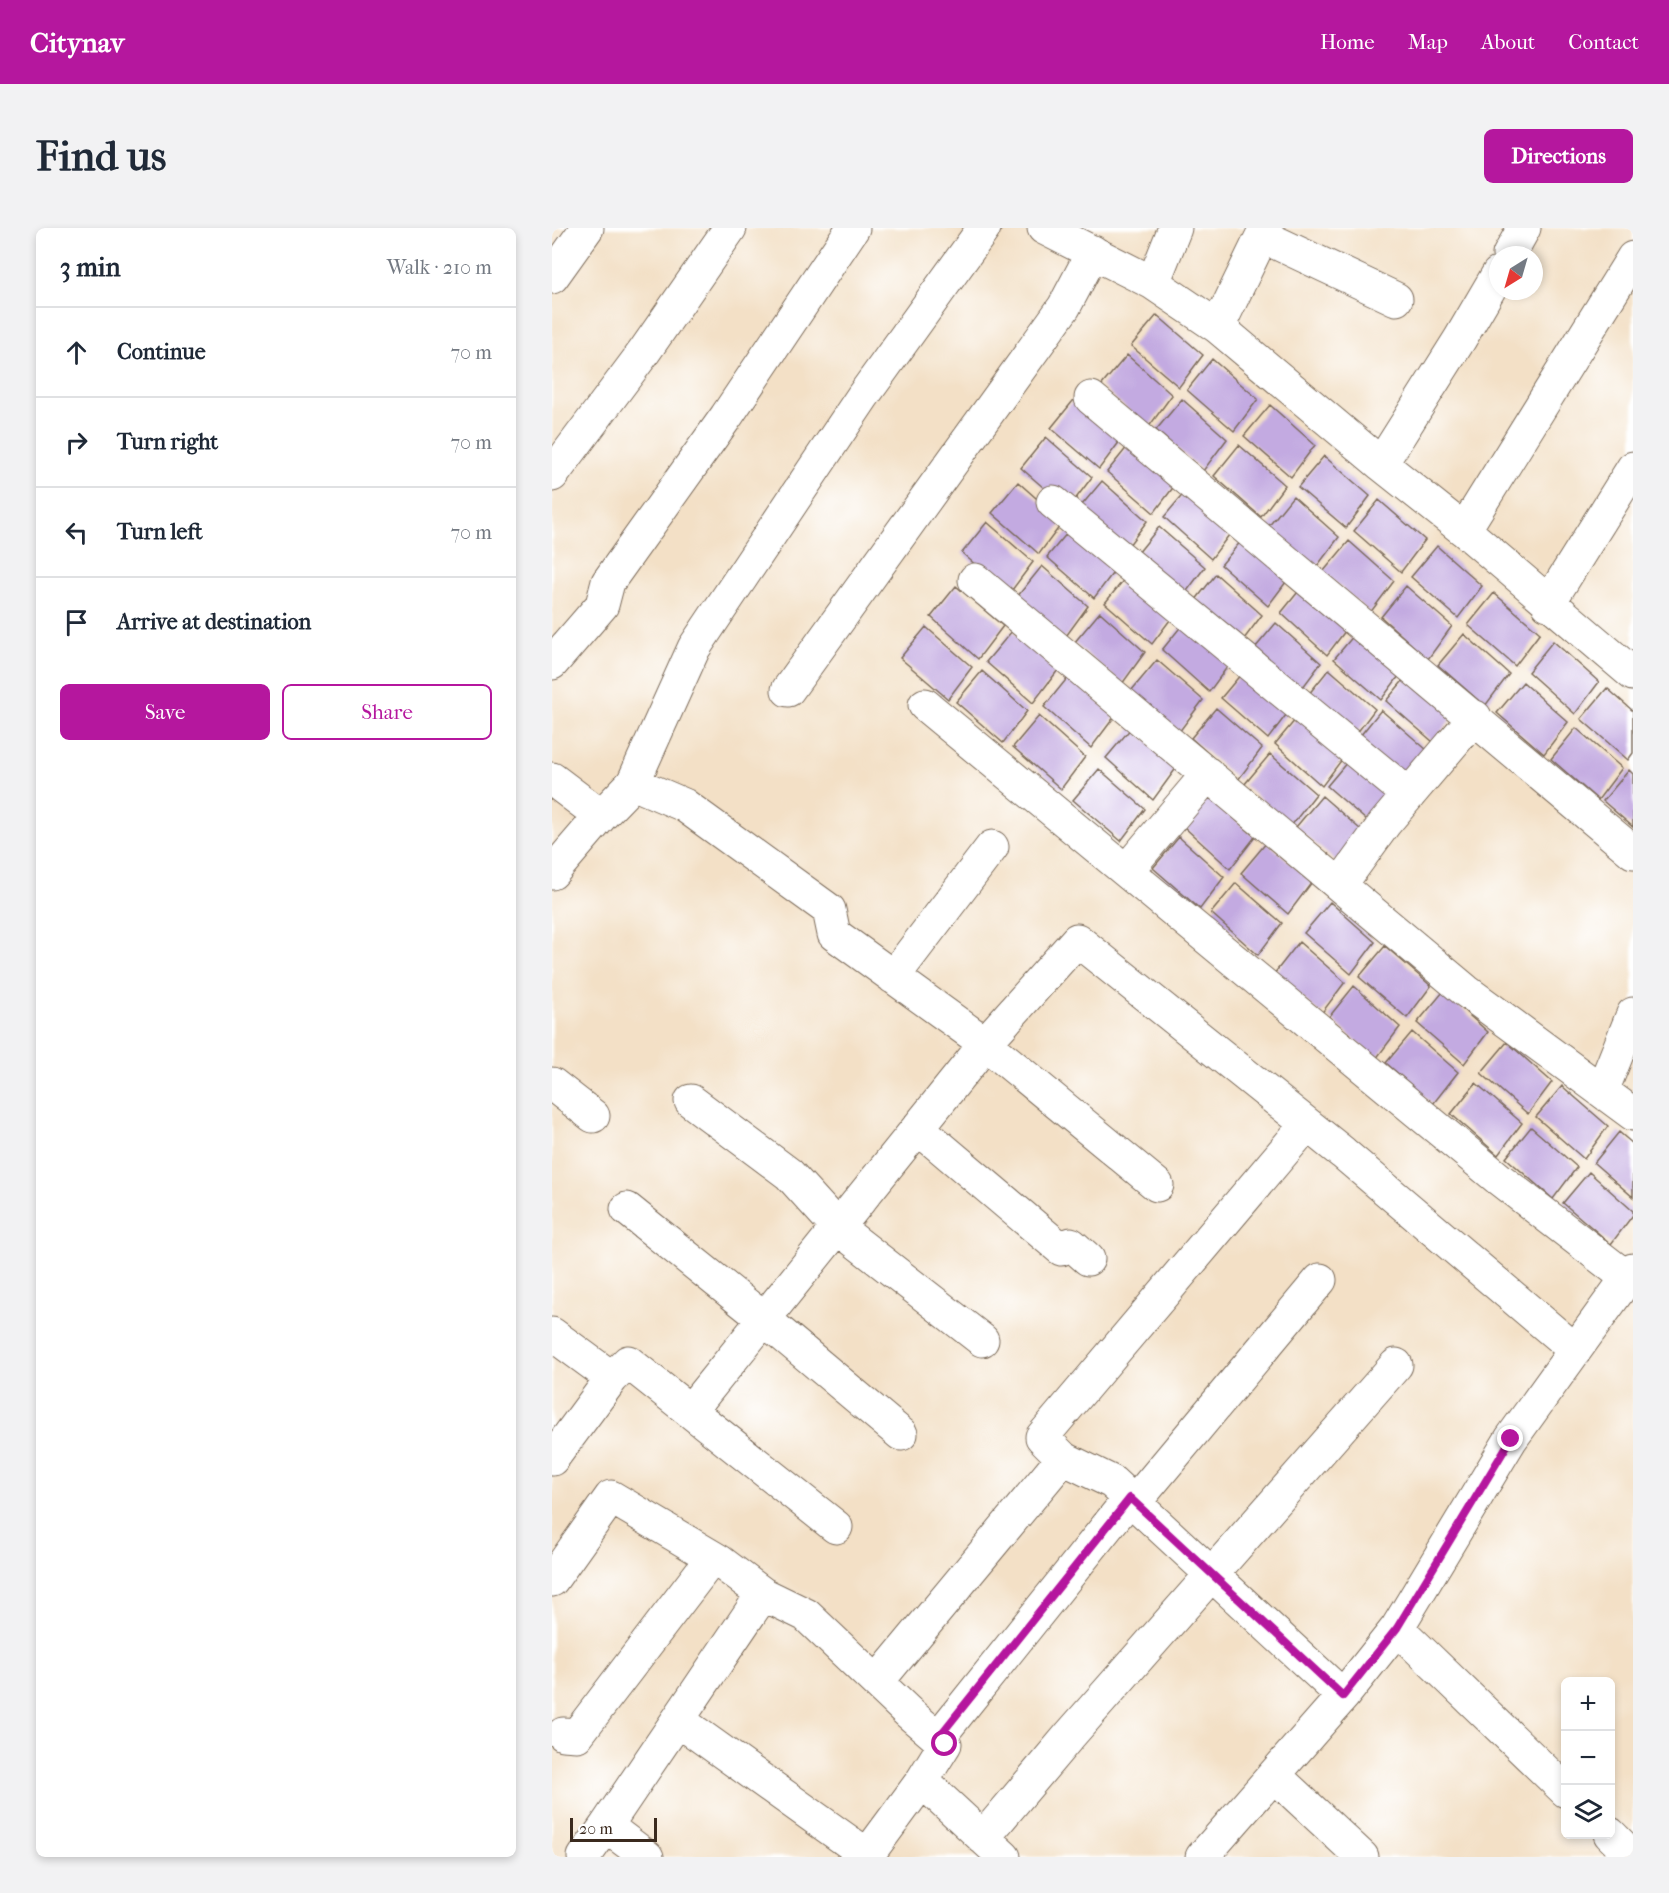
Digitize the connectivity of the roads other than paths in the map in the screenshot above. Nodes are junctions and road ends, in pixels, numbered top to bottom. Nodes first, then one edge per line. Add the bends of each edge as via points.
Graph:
1 (587, 228) edge
2 (730, 228) edge
3 (853, 228) edge
4 (984, 228) edge
5 (1044, 228) edge
6 (1175, 228) edge
7 (1524, 228) edge
8 (1263, 232) edge
9 (1514, 246) edge
10 (1093, 252) junction
11 (1633, 258) edge
12 (552, 277) edge
13 (1153, 283) junction
14 (1489, 289) edge
15 (1396, 299) dead end
16 (1218, 327) junction
17 (1091, 398) dead end
18 (1381, 464) junction
19 (1633, 468) edge
20 (552, 476) edge
21 (1053, 502) dead end
22 (1464, 530) junction
23 (975, 580) dead end
24 (1548, 604) junction
25 (552, 663) edge
26 (1633, 674) edge
27 (788, 690) dead end
28 (925, 705) dead end
29 (1474, 717) junction
30 (1208, 774) junction
31 (552, 779) edge
32 (633, 783) junction
33 (1409, 795) junction
34 (601, 816) junction
35 (992, 847) dead end
36 (1633, 852) edge
37 (1126, 872) junction
38 (552, 873) edge
39 (1341, 885) junction
40 (893, 977) junction
41 (1633, 1014) edge
42 (986, 1044) junction
43 (552, 1084) edge
44 (1602, 1091) junction
45 (692, 1101) dead end
46 (1633, 1114) edge
47 (593, 1116) dead end
48 (1307, 1124) junction
49 (918, 1128) junction
50 (1158, 1185) dead end
51 (627, 1209) dead end
52 (838, 1228) junction
53 (1088, 1259) dead end
54 (1630, 1274) edge
55 (1320, 1281) dead end
56 (764, 1318) junction
57 (552, 1334) edge
58 (982, 1340) dead end
59 (1575, 1350) junction
60 (1396, 1365) dead end
61 (612, 1378) junction
62 (690, 1411) junction
63 (901, 1434) dead end
64 (1063, 1458) junction
65 (552, 1459) edge
66 (1132, 1501) junction
67 (836, 1527) dead end
68 (712, 1558) junction
69 (1212, 1575) junction
70 (552, 1580) edge
71 (763, 1594) junction
72 (1397, 1628) junction
73 (877, 1682) junction
74 (1343, 1696) junction
75 (678, 1720) junction
76 (556, 1736) edge
77 (938, 1738) junction
78 (1274, 1775) junction
79 (922, 1781) junction
80 (1561, 1786) edge
81 (606, 1826) junction
82 (1615, 1839) edge
83 (993, 1847) edge
84 (875, 1853) edge
85 (584, 1857) edge
86 (647, 1857) edge
87 (1202, 1857) edge
88 (1362, 1857) edge
89 (1633, 1857) edge

1 - 12 street
2 - 20 street
3 - 25 street via 609,582 602,605
4 - 32 street via 863,396 694,648
5 - 10 street
6 - 13 street
7 - 9 street
8 - 15 street
8 - 16 street
10 - 13 street
10 - 27 street via 1064,307
11 - 22 street
13 - 16 street
14 - 18 street
16 - 18 street
17 - 29 street
18 - 22 street
19 - 24 street
21 - 33 street
22 - 24 street
23 - 30 street
24 - 26 street
28 - 37 street
29 - 33 street
29 - 36 street
30 - 37 street
30 - 39 street
31 - 34 street
32 - 34 street
32 - 40 street via 684,806 829,910 834,934
33 - 39 street
34 - 38 street
35 - 40 street
37 - 54 street via 1499,1179
39 - 44 street via 1466,991
40 - 42 street
41 - 44 street
42 - 48 street via 1077,940
42 - 49 street
42 - 50 street
43 - 47 street
44 - 46 street
45 - 52 street via 789,1174
48 - 59 street
48 - 64 street via 1042,1437
49 - 52 street
49 - 53 street via 1061,1249 1071,1244
51 - 56 street
52 - 56 street
52 - 58 street
54 - 59 street
55 - 66 street
56 - 62 street
56 - 63 street
57 - 61 street
59 - 72 street via 1511,1439
60 - 69 street
61 - 62 street via 628,1362
61 - 65 street
62 - 67 street
64 - 66 street via 1112,1482
64 - 73 street
66 - 69 street
66 - 77 street
68 - 70 street via 611,1497
68 - 71 street
68 - 76 street via 578,1735
69 - 74 street
69 - 83 street via 1070,1735
71 - 73 street via 806,1615
71 - 75 street
72 - 74 street
72 - 80 street
73 - 77 street
74 - 78 street
75 - 81 street
75 - 84 street
77 - 79 street via 945,1744
78 - 87 street
78 - 88 street
79 - 83 street
79 - 84 street
81 - 85 street
81 - 86 street
82 - 89 street

